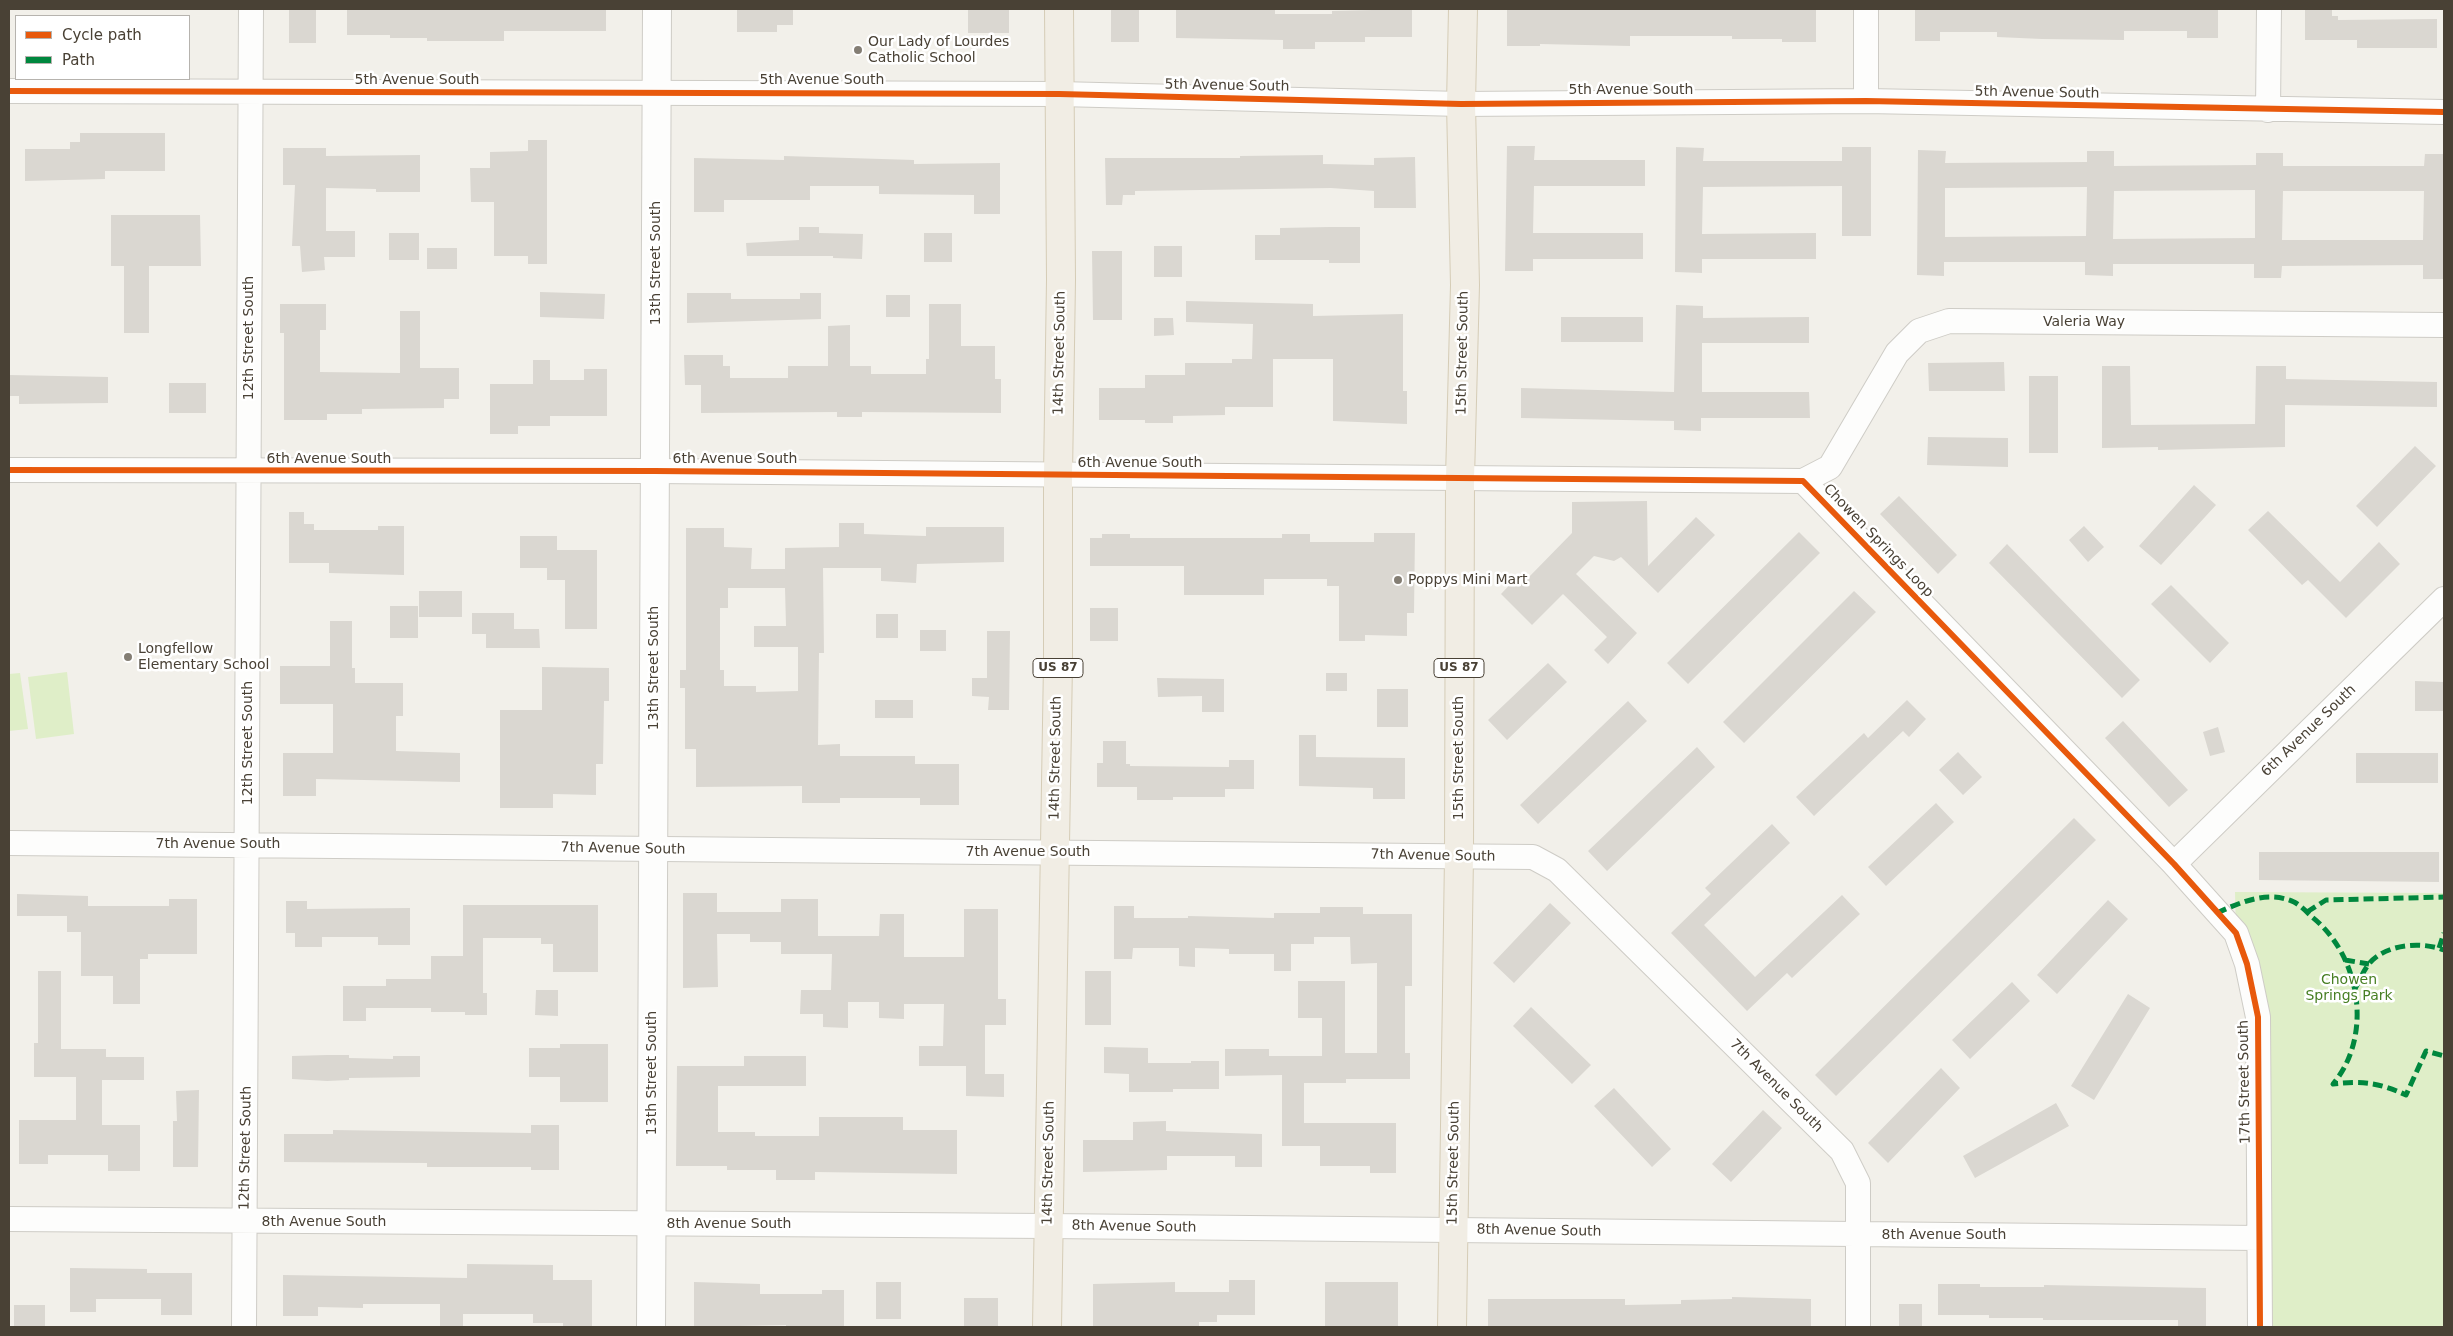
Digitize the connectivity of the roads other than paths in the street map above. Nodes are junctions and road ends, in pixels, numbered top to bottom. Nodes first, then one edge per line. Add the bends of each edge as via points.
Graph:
1 (252, 9) edge
2 (657, 9) edge
3 (1060, 9) edge
4 (1463, 9) edge
5 (1866, 9) edge
6 (2268, 9) edge
7 (9, 91) edge
8 (656, 92) junction
9 (250, 93) junction
10 (1059, 94) junction
11 (1866, 101) junction
12 (1461, 104) junction
13 (2268, 110) junction
14 (2444, 112) edge
15 (2444, 325) edge
16 (9, 470) edge
17 (249, 471) junction
18 (654, 471) junction
19 (1058, 475) junction
20 (1460, 478) junction
21 (1803, 481) junction
22 (2444, 599) edge
23 (9, 843) edge
24 (247, 844) junction
25 (654, 849) junction
26 (1055, 852) junction
27 (1459, 856) junction
28 (2174, 864) junction
29 (9, 1219) edge
30 (245, 1222) junction
31 (652, 1224) junction
32 (1048, 1226) junction
33 (1452, 1231) junction
34 (1859, 1234) junction
35 (2259, 1238) junction
36 (244, 1327) edge
37 (651, 1327) edge
38 (1046, 1327) edge
39 (1452, 1327) edge
40 (1858, 1327) edge
41 (2260, 1327) edge

1 - 9 street, 12th Street South
2 - 8 street, 13th Street South
3 - 10 main road, 14th Street South / US 87
4 - 12 main road, 15th Street South / US 87
5 - 11 street
6 - 13 street
7 - 9 street, 5th Avenue South
8 - 9 street, 5th Avenue South
8 - 10 street, 5th Avenue South
8 - 18 street, 13th Street South
9 - 17 street, 12th Street South
10 - 12 street, 5th Avenue South
10 - 19 main road, 14th Street South / US 87
11 - 12 street, 5th Avenue South
11 - 13 street, 5th Avenue South
12 - 20 main road, 15th Street South / US 87 via 1465,285
13 - 14 street, 5th Avenue South
15 - 21 street, Valeria Way via 1949,321 1919,331 1897,353 1830,467
16 - 17 street, 6th Avenue South
17 - 18 street, 6th Avenue South
17 - 24 street, 12th Street South
18 - 19 street, 6th Avenue South
18 - 25 street, 13th Street South
19 - 20 street, 6th Avenue South
19 - 26 main road, 14th Street South / US 87
20 - 21 street, Chowen Springs Loop
20 - 27 main road, 15th Street South / US 87
21 - 28 street, Chowen Springs Loop
22 - 28 street, 6th Avenue South
23 - 24 street, 7th Avenue South
24 - 25 street, 7th Avenue South
24 - 30 street, 12th Street South
25 - 26 street, 7th Avenue South
25 - 31 street, 13th Street South
26 - 27 street, 7th Avenue South
26 - 32 main road, 14th Street South / US 87
27 - 33 main road, 15th Street South / US 87
27 - 34 street, 7th Avenue South via 1533,857 1557,870 1842,1151 1858,1183
28 - 35 street, 17th Street South via 2236,933 2247,964 2258,1017
29 - 30 street, 8th Avenue South
30 - 31 street, 8th Avenue South
30 - 36 street, 12th Street South
31 - 32 street, 8th Avenue South
31 - 37 street, 13th Street South
32 - 33 street, 8th Avenue South
32 - 38 main road, 14th Street South / US 87
33 - 34 street, 8th Avenue South
33 - 39 main road, 15th Street South / US 87
34 - 35 street, 8th Avenue South
34 - 40 street, 7th Avenue South
35 - 41 street, 17th Street South

